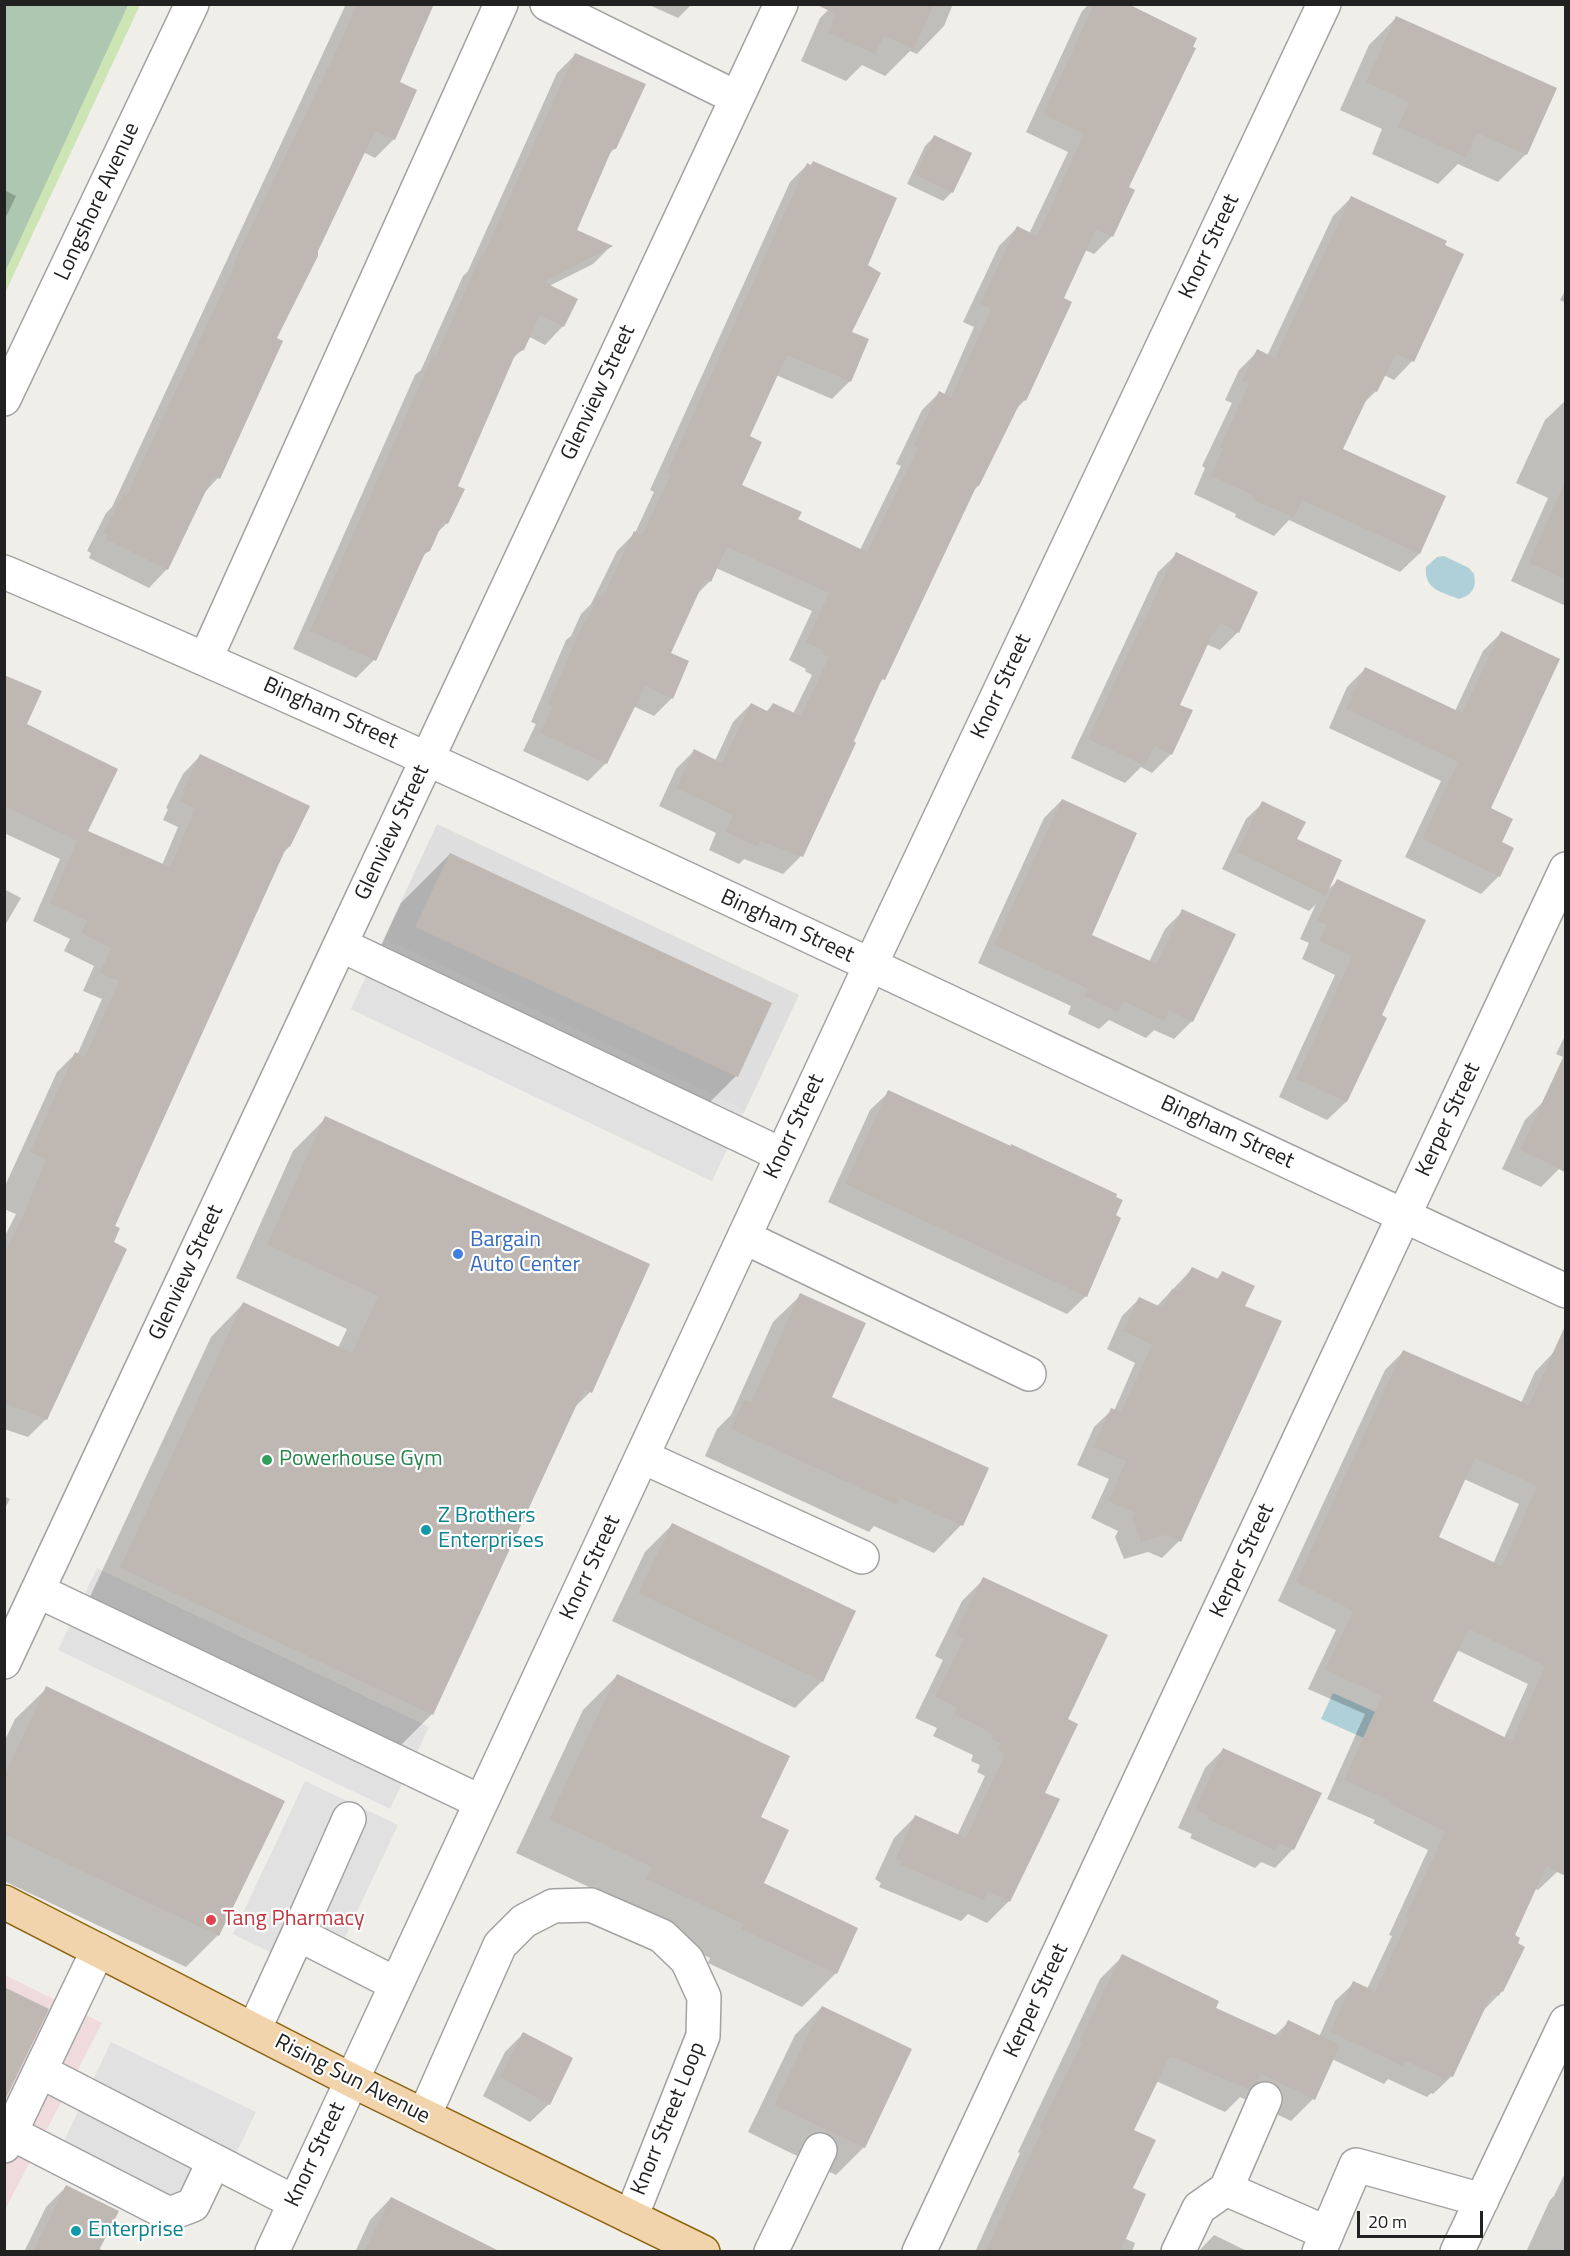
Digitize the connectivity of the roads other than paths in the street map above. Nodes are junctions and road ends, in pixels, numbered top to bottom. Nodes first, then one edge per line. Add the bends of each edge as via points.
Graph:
1 (192, 4) edge
2 (501, 4) edge
3 (547, 4) edge
4 (781, 4) edge
5 (1324, 4) edge
6 (737, 98) junction
7 (4, 399) edge
8 (4, 572) edge
9 (206, 658) junction
10 (428, 758) junction
11 (1566, 869) edge
12 (341, 945) junction
13 (870, 966) junction
14 (782, 1155) junction
15 (1404, 1216) junction
16 (744, 1237) junction
17 (1566, 1291) edge
18 (1029, 1374) dead end
19 (643, 1458) junction
20 (862, 1557) dead end
21 (38, 1591) junction
22 (4, 1662) edge
23 (481, 1802) junction
24 (349, 1819) dead end
25 (4, 1902) edge
26 (298, 1934) junction
27 (98, 1950) junction
28 (396, 1984) junction
29 (1566, 2022) edge
30 (255, 2030) junction
31 (40, 2072) junction
32 (351, 2080) junction
33 (1265, 2099) dead end
34 (424, 2116) junction
35 (8, 2140) edge
36 (820, 2150) dead end
37 (214, 2161) junction
38 (1226, 2189) junction
39 (1482, 2200) junction
40 (294, 2202) junction
41 (631, 2217) junction
42 (1323, 2242) edge
43 (272, 2252) edge
44 (703, 2252) edge
45 (771, 2252) edge
46 (919, 2252) edge
47 (1178, 2252) edge
48 (1457, 2252) edge

1 - 7 street, Longshore Avenue
2 - 9 street
3 - 6 street
4 - 6 street, Glenview Street
5 - 13 street, Knorr Street
6 - 10 street, Glenview Street
8 - 9 street, Bingham Street
9 - 10 street, Bingham Street
10 - 12 street, Glenview Street
10 - 13 street, Bingham Street
11 - 15 street, Kerper Street
12 - 14 street
12 - 21 street, Glenview Street
13 - 14 street, Knorr Street
13 - 15 street, Bingham Street
14 - 16 street, Knorr Street
15 - 17 street, Bingham Street
15 - 46 street, Kerper Street
16 - 18 street
16 - 19 street, Knorr Street
19 - 20 street
19 - 23 street, Knorr Street
21 - 22 street, Glenview Street
21 - 23 street
23 - 28 street, Knorr Street
24 - 26 street
25 - 27 main road, Rising Sun Avenue
26 - 28 street
26 - 30 street
27 - 30 main road, Rising Sun Avenue
27 - 31 street
28 - 32 street, Knorr Street
29 - 39 street
30 - 32 main road, Rising Sun Avenue
31 - 35 street
31 - 37 street
32 - 34 main road, Rising Sun Avenue
32 - 40 street, Knorr Street
33 - 38 street
34 - 41 main road, Rising Sun Avenue
34 - 41 street, Knorr Street Loop via 500,1945 524,1921 553,1906 591,1905 662,1936 687,1960 704,1997 703,2036
35 - 37 street via 169,2214 193,2205
36 - 45 street
37 - 40 street
38 - 42 street
38 - 47 street via 1199,2208
39 - 42 street via 1356,2165
39 - 48 street
40 - 43 street, Knorr Street
41 - 44 main road, Rising Sun Avenue

